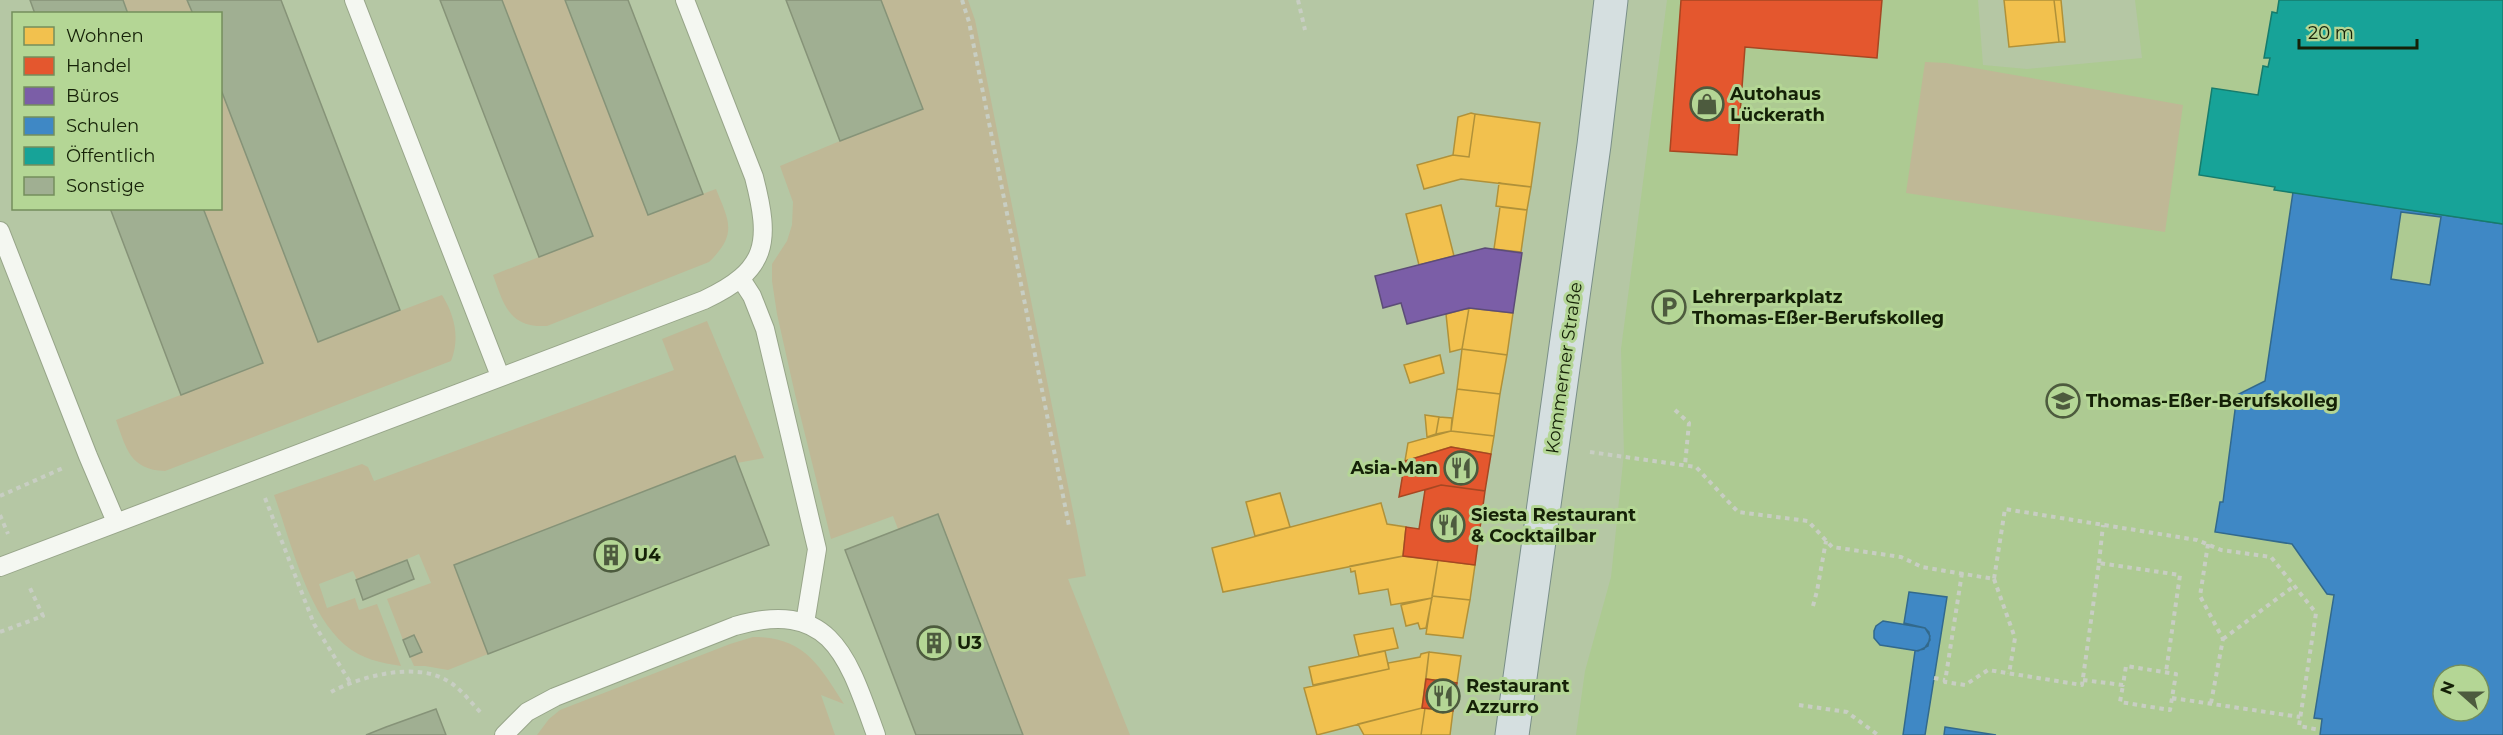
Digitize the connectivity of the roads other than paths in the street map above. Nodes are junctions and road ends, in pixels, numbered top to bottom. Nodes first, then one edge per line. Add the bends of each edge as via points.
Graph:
1 (354, 0) edge
2 (685, 0) edge
3 (1611, 0) edge
4 (0, 231) edge
5 (741, 279) junction
6 (500, 376) junction
7 (116, 522) junction
8 (0, 567) edge
9 (805, 623) junction
10 (504, 735) edge
11 (876, 735) edge
12 (1512, 735) edge

1 - 6 lane
2 - 5 lane via 759,197 764,242 756,262
3 - 12 main road, Kommerner Straße
4 - 7 lane
5 - 6 lane via 704,300
5 - 9 lane via 765,329 817,549
6 - 7 lane
7 - 8 lane
9 - 10 lane via 784,618 759,619 735,626 555,697 527,712
9 - 11 lane via 826,634 842,654

